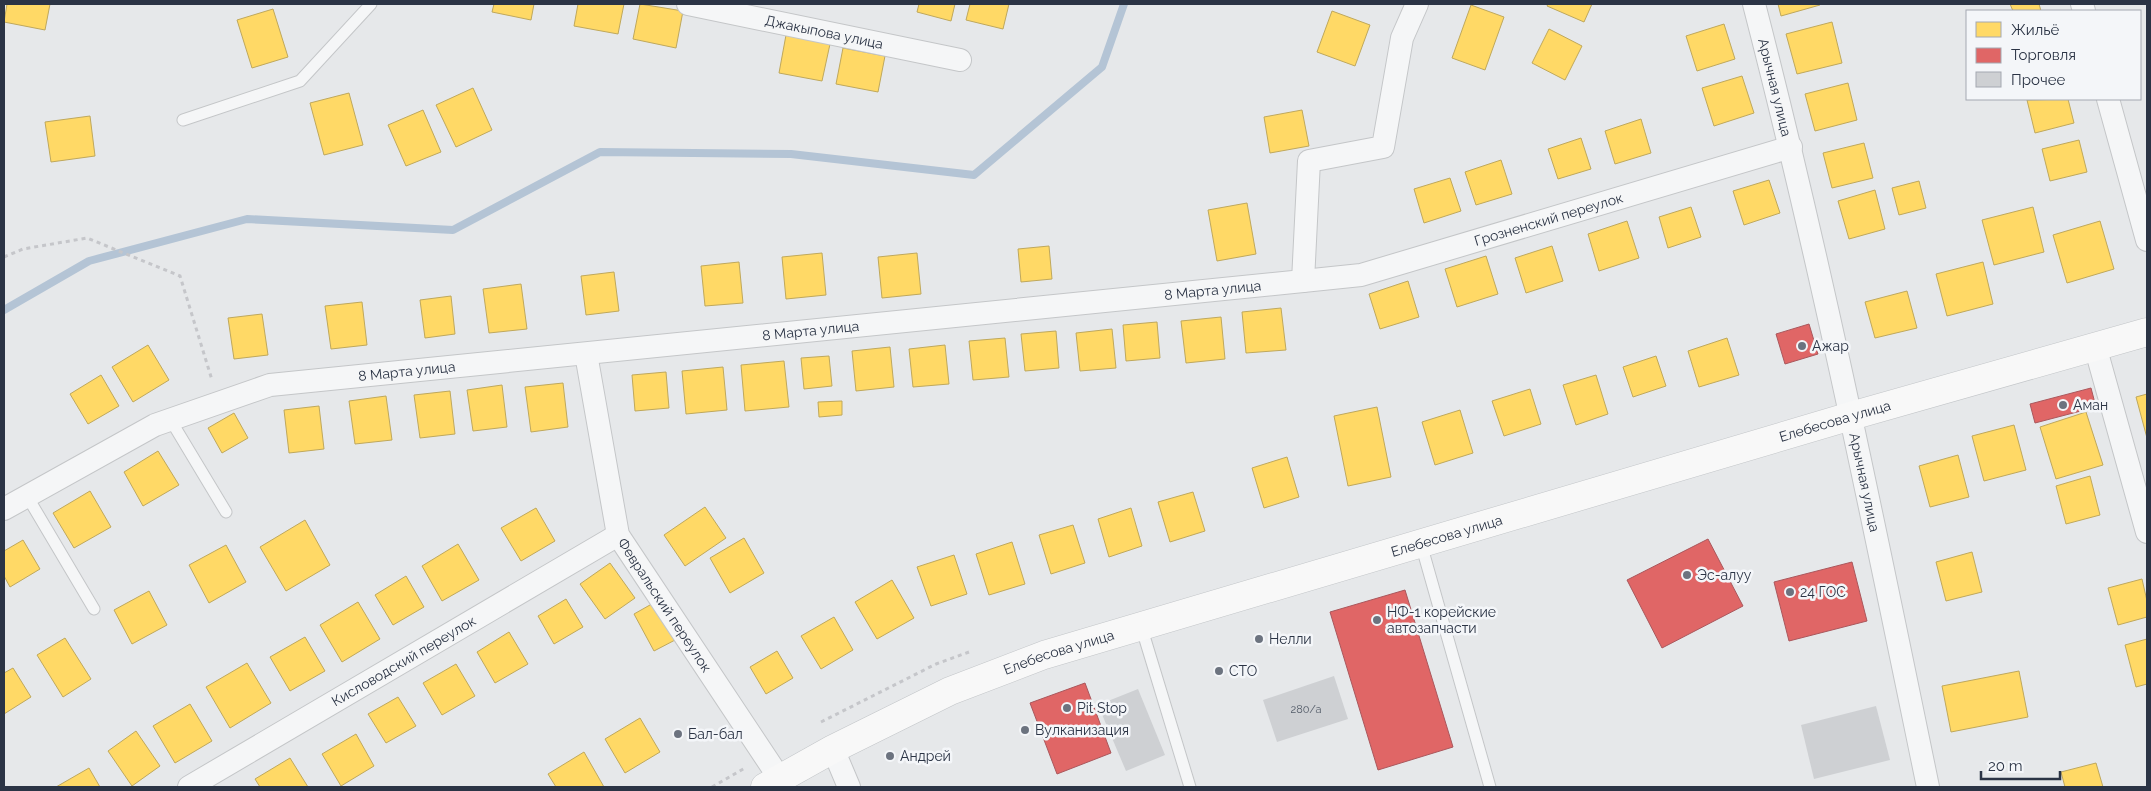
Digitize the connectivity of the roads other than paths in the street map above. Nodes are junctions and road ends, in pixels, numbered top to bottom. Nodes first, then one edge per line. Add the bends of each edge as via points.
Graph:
1 (371, 4) edge
2 (688, 4) edge
3 (1417, 4) edge
4 (1754, 4) edge
5 (960, 60) dead end
6 (2108, 100) edge
7 (183, 120) dead end
8 (1791, 147) junction
9 (2147, 240) edge
10 (1302, 281) junction
11 (2147, 332) edge
12 (2095, 346) junction
13 (586, 354) junction
14 (1851, 416) junction
15 (170, 419) junction
16 (27, 496) junction
17 (4, 509) edge
18 (226, 512) dead end
19 (2147, 532) edge
20 (618, 535) junction
21 (1421, 544) junction
22 (94, 609) dead end
23 (1141, 626) junction
24 (832, 749) junction
25 (772, 783) edge
26 (189, 787) edge
27 (849, 787) edge
28 (1190, 787) edge
29 (1490, 787) edge
30 (1928, 787) edge

1 - 7 lane via 300,81
2 - 5 street, Джакыпова улица
3 - 10 street via 1402,38 1383,147 1309,161
4 - 8 street, Арычная улица
6 - 9 street
8 - 10 street, Грозненский переулок via 1361,275
8 - 14 street, Арычная улица
10 - 13 street, 8 Марта улица
11 - 12 main road, Елебесова улица
12 - 14 main road, Елебесова улица
12 - 19 street
13 - 15 street, 8 Марта улица via 270,385
13 - 20 street, Февральский переулок
14 - 21 main road, Елебесова улица
14 - 30 street, Арычная улица
15 - 16 street, 8 Марта улица
15 - 18 lane
16 - 17 street, 8 Марта улица
16 - 22 lane
20 - 25 street, Февральский переулок
20 - 26 street, Кисловодский переулок
21 - 23 main road, Елебесова улица
21 - 29 lane
23 - 24 main road, Елебесова улица via 1044,655 950,691
23 - 28 lane
24 - 25 main road, Елебесова улица
24 - 27 street

